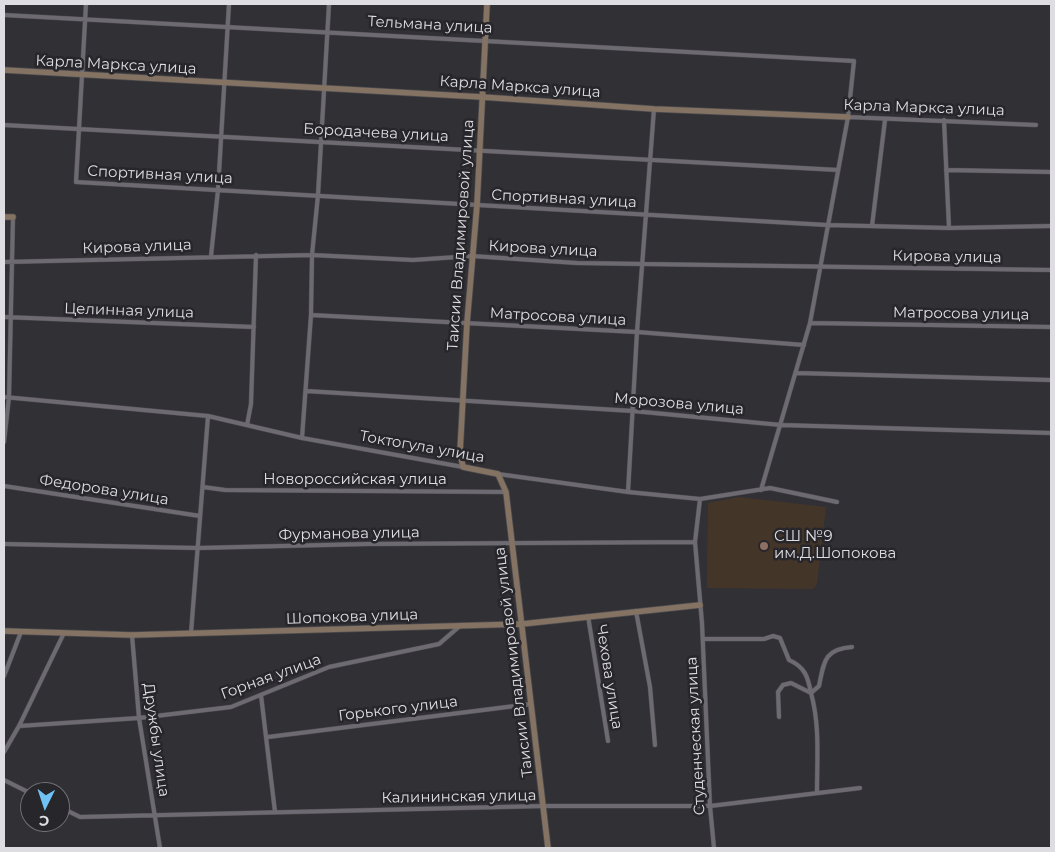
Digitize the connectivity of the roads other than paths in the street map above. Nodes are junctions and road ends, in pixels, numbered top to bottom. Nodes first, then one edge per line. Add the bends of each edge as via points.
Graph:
1 (86, 4) edge
2 (229, 4) edge
3 (329, 4) edge
4 (487, 4) edge
5 (4, 15) edge
6 (85, 20) junction
7 (227, 27) junction
8 (326, 31) junction
9 (485, 40) junction
10 (4, 70) edge
11 (83, 75) junction
12 (224, 84) junction
13 (324, 87) junction
14 (482, 97) junction
15 (654, 109) junction
16 (848, 118) junction
17 (885, 120) junction
18 (944, 120) junction
19 (4, 125) edge
20 (1036, 125) dead end
21 (80, 129) junction
22 (221, 138) junction
23 (320, 141) junction
24 (479, 149) junction
25 (650, 160) junction
26 (838, 170) junction
27 (946, 170) junction
28 (1051, 172) edge
29 (218, 190) junction
30 (318, 195) junction
31 (477, 205) junction
32 (645, 215) junction
33 (4, 216) edge
34 (12, 217) joint
35 (826, 225) junction
36 (872, 226) junction
37 (1051, 226) edge
38 (949, 228) junction
39 (256, 255) junction
40 (312, 255) junction
41 (211, 256) junction
42 (472, 256) junction
43 (4, 262) edge
44 (10, 262) junction
45 (642, 263) junction
46 (819, 267) junction
47 (1051, 270) edge
48 (312, 315) junction
49 (4, 317) edge
50 (10, 317) junction
51 (467, 323) junction
52 (810, 323) junction
53 (254, 327) junction
54 (1051, 327) edge
55 (637, 332) junction
56 (804, 345) junction
57 (796, 374) junction
58 (1051, 380) edge
59 (306, 392) junction
60 (6, 397) edge
61 (464, 401) junction
62 (633, 411) junction
63 (208, 416) junction
64 (781, 424) junction
65 (247, 425) junction
66 (1051, 433) edge
67 (302, 438) junction
68 (4, 442) edge
69 (463, 467) junction
70 (498, 474) junction
71 (4, 486) edge
72 (203, 487) junction
73 (761, 490) junction
74 (506, 492) junction
75 (628, 492) junction
76 (700, 498) junction
77 (837, 502) dead end
78 (200, 516) junction
79 (512, 542) junction
80 (695, 542) junction
81 (4, 544) edge
82 (198, 548) junction
83 (700, 604) junction
84 (636, 611) junction
85 (588, 616) junction
86 (522, 624) junction
87 (461, 626) junction
88 (4, 631) edge
89 (21, 632) junction
90 (64, 633) junction
91 (191, 633) junction
92 (132, 636) junction
93 (703, 639) junction
94 (852, 647) dead end
95 (4, 676) edge
96 (811, 693) junction
97 (261, 695) junction
98 (531, 704) junction
99 (779, 716) dead end
100 (139, 718) junction
101 (20, 726) junction
102 (268, 737) junction
103 (608, 740) dead end
104 (655, 745) dead end
105 (4, 752) edge
106 (4, 780) edge
107 (20, 788) edge
108 (860, 788) dead end
109 (817, 793) junction
110 (544, 806) junction
111 (710, 806) junction
112 (70, 812) edge
113 (275, 812) junction
114 (155, 816) junction
115 (160, 848) edge
116 (548, 848) edge
117 (714, 848) edge

1 - 6 street
2 - 7 street
3 - 8 street
4 - 9 street, Таисии Владимировой улица
5 - 6 street, Тельмана улица
6 - 7 street, Тельмана улица
6 - 11 street
7 - 8 street, Тельмана улица
7 - 12 street
8 - 9 street, Тельмана улица
8 - 13 street
9 - 14 street, Таисии Владимировой улица
9 - 16 street, Тельмана улица via 854,61
10 - 11 street, Карла Маркса улица
11 - 12 street, Карла Маркса улица
11 - 21 street
12 - 13 street, Карла Маркса улица
12 - 22 street
13 - 14 street, Карла Маркса улица
13 - 23 street
14 - 15 street, Карла Маркса улица
14 - 24 street, Таисии Владимировой улица
15 - 16 street, Карла Маркса улица
15 - 25 street
16 - 17 street, Карла Маркса улица
16 - 26 street
17 - 18 street, Карла Маркса улица
17 - 36 street
18 - 20 street, Карла Маркса улица
18 - 27 street
19 - 21 street, Бородачева улица
21 - 22 street, Бородачева улица
21 - 29 street, Спортивная улица via 76,182
22 - 23 street, Бородачева улица
22 - 29 street
23 - 24 street, Бородачева улица
23 - 30 street
24 - 25 street, Бородачева улица
24 - 31 street, Таисии Владимировой улица
25 - 26 street, Бородачева улица
25 - 32 street
26 - 35 street
27 - 28 street
27 - 38 street
29 - 30 street, Спортивная улица
29 - 41 street
30 - 31 street, Спортивная улица
30 - 40 street
31 - 32 street, Спортивная улица
31 - 42 street, Таисии Владимировой улица
32 - 35 street, Спортивная улица
32 - 45 street
33 - 34 street
34 - 44 street
35 - 36 street, Спортивная улица
35 - 46 street
36 - 38 street, Спортивная улица
37 - 38 street, Спортивная улица
39 - 40 street, Кирова улица
39 - 41 street, Кирова улица
39 - 53 street
40 - 42 street, Кирова улица via 413,260
40 - 48 street
41 - 44 street, Кирова улица
42 - 45 street, Кирова улица via 577,263
42 - 51 street, Таисии Владимировой улица
43 - 44 street, Кирова улица
44 - 50 street
45 - 46 street, Кирова улица
45 - 55 street
46 - 47 street, Кирова улица
46 - 52 street
48 - 51 street, Матросова улица
48 - 59 street
49 - 50 street, Целинная улица
50 - 53 street, Целинная улица
50 - 60 street
51 - 55 street, Матросова улица
51 - 61 street, Таисии Владимировой улица
52 - 54 street, Матросова улица
52 - 56 street
53 - 65 street
55 - 56 street, Матросова улица
55 - 62 street
56 - 57 street
57 - 58 street
57 - 64 street
59 - 61 street, Морозова улица
59 - 67 street
60 - 63 street, Токтогула улица
60 - 68 street
61 - 62 street, Морозова улица
61 - 69 street, Таисии Владимировой улица via 460,452
62 - 64 street, Морозова улица
62 - 75 street
63 - 65 street, Токтогула улица
63 - 72 street
64 - 66 street, Морозова улица
64 - 73 street
65 - 67 street, Токтогула улица
67 - 69 street, Токтогула улица
69 - 70 street, Токтогула улица
70 - 74 street, Таисии Владимировой улица
70 - 75 street, Токтогула улица
71 - 78 street, Федорова улица
72 - 74 street, Новороссийская улица via 225,490
72 - 78 street
73 - 76 street, Токтогула улица
73 - 77 street, Токтогула улица via 770,488
74 - 79 street, Таисии Владимировой улица
75 - 76 street, Токтогула улица
76 - 80 street
78 - 82 street
79 - 80 street, Фурманова улица
79 - 82 street, Фурманова улица
79 - 86 street, Таисии Владимировой улица
80 - 83 street
81 - 82 street, Фурманова улица
82 - 91 street
83 - 84 street, Шопокова улица
83 - 93 street, Студенческая улица
84 - 85 street, Шопокова улица
84 - 104 street via 650,688
85 - 86 street, Шопокова улица
85 - 103 street, Чехова улица
86 - 87 street, Шопокова улица
86 - 98 street, Таисии Владимировой улица
87 - 91 street, Шопокова улица
87 - 97 street, Горная улица via 440,644 329,667
88 - 89 street, Шопокова улица
89 - 90 street, Шопокова улица
89 - 95 street
90 - 92 street, Шопокова улица
90 - 101 street
91 - 92 street, Шопокова улица
92 - 100 street, Дружбы улица
93 - 96 street via 780,638 789,660 800,665 807,676
93 - 111 street, Студенческая улица
94 - 96 street via 830,652 824,663 820,686
96 - 99 street via 791,684 783,685 778,692
96 - 109 street via 817,738
97 - 100 street, Горная улица via 231,707
97 - 102 street
98 - 102 street, Горького улица
98 - 110 street, Таисии Владимировой улица
100 - 101 street, Горная улица
100 - 114 street, Дружбы улица
101 - 105 street
102 - 113 street
106 - 107 street
108 - 109 street, Калининская улица
109 - 111 street, Калининская улица
110 - 111 street, Калининская улица
110 - 113 street, Калининская улица
110 - 116 street, Таисии Владимировой улица
111 - 117 street, Студенческая улица
112 - 114 street, Калининская улица via 80,817
113 - 114 street, Калининская улица
114 - 115 street, Дружбы улица

